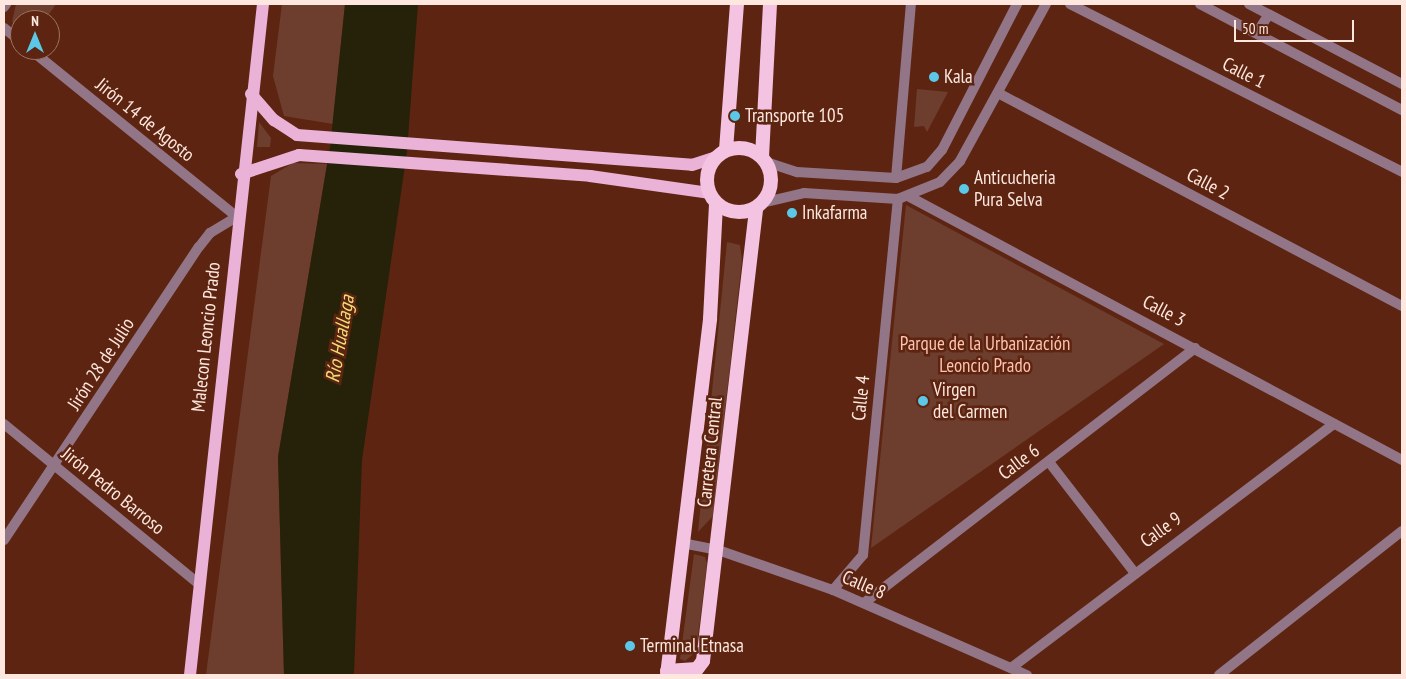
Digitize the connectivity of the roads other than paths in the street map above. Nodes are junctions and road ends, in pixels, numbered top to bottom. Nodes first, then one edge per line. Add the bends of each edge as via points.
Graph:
1 (6, 4) edge
2 (263, 4) edge
3 (737, 4) edge
4 (770, 4) edge
5 (911, 4) edge
6 (1018, 4) edge
7 (1046, 4) edge
8 (1070, 4) edge
9 (1200, 4) edge
10 (1249, 4) edge
11 (4, 7) edge
12 (1268, 14) junction
13 (1257, 33) junction
14 (43, 60) edge
15 (1402, 84) edge
16 (998, 93) junction
17 (251, 94) junction
18 (1402, 110) edge
19 (721, 154) junction
20 (764, 159) junction
21 (1402, 172) edge
22 (241, 174) junction
23 (896, 178) junction
24 (712, 198) junction
25 (903, 198) junction
26 (759, 206) junction
27 (237, 217) junction
28 (1402, 306) edge
29 (1196, 348) junction
30 (4, 424) edge
31 (1334, 424) junction
32 (1402, 460) edge
33 (1048, 462) junction
34 (54, 466) junction
35 (1402, 532) edge
36 (4, 540) edge
37 (682, 543) junction
38 (718, 550) junction
39 (1134, 572) junction
40 (200, 585) junction
41 (833, 590) junction
42 (864, 603) junction
43 (1011, 668) junction
44 (696, 672) edge
45 (667, 673) edge
46 (190, 675) edge
47 (1027, 675) edge
48 (1219, 675) edge

1 - 11 street
2 - 17 main road, Malecon Leoncio Prado
3 - 19 highway
4 - 20 highway
5 - 23 street
6 - 23 street via 942,150 927,167
7 - 16 street
8 - 21 street, Calle 1
9 - 13 street
10 - 12 street
12 - 13 street
12 - 15 street
13 - 18 street
14 - 27 street, Jirón 14 de Agosto
16 - 25 street via 960,161 940,182
16 - 28 street, Calle 2
17 - 19 main road via 274,120 297,135 692,165
17 - 22 main road, Malecon Leoncio Prado
19 - 20 highway via 751,150
19 - 24 highway via 708,174
20 - 23 street via 796,172
20 - 26 highway via 772,183
22 - 24 main road via 299,155 512,173 590,176
22 - 27 main road, Malecon Leoncio Prado
24 - 26 highway via 735,212
24 - 37 highway, Carretera Central via 710,319
25 - 26 street via 804,193
25 - 29 street, Calle 3
25 - 41 street, Calle 4 via 863,555
26 - 38 highway, Carretera Central
27 - 34 street, Jirón 28 de Julio via 210,233 199,247
27 - 40 main road, Malecon Leoncio Prado
29 - 31 street, Calle 3
29 - 33 street, Calle 6
30 - 34 street, Jirón Pedro Barroso
31 - 32 street, Calle 3
31 - 39 street, Calle 9
33 - 39 street
33 - 42 street, Calle 6
34 - 36 street, Jirón 28 de Julio
34 - 40 street, Jirón Pedro Barroso
35 - 48 street
37 - 38 street, Calle 8
37 - 45 highway, Carretera Central
38 - 41 street, Calle 8
38 - 44 highway, Carretera Central via 703,661
39 - 43 street, Calle 9
40 - 46 main road, Malecon Leoncio Prado
41 - 42 street, Calle 8
42 - 43 street, Calle 8
43 - 47 street, Calle 8
44 - 45 highway, Carretera Central

